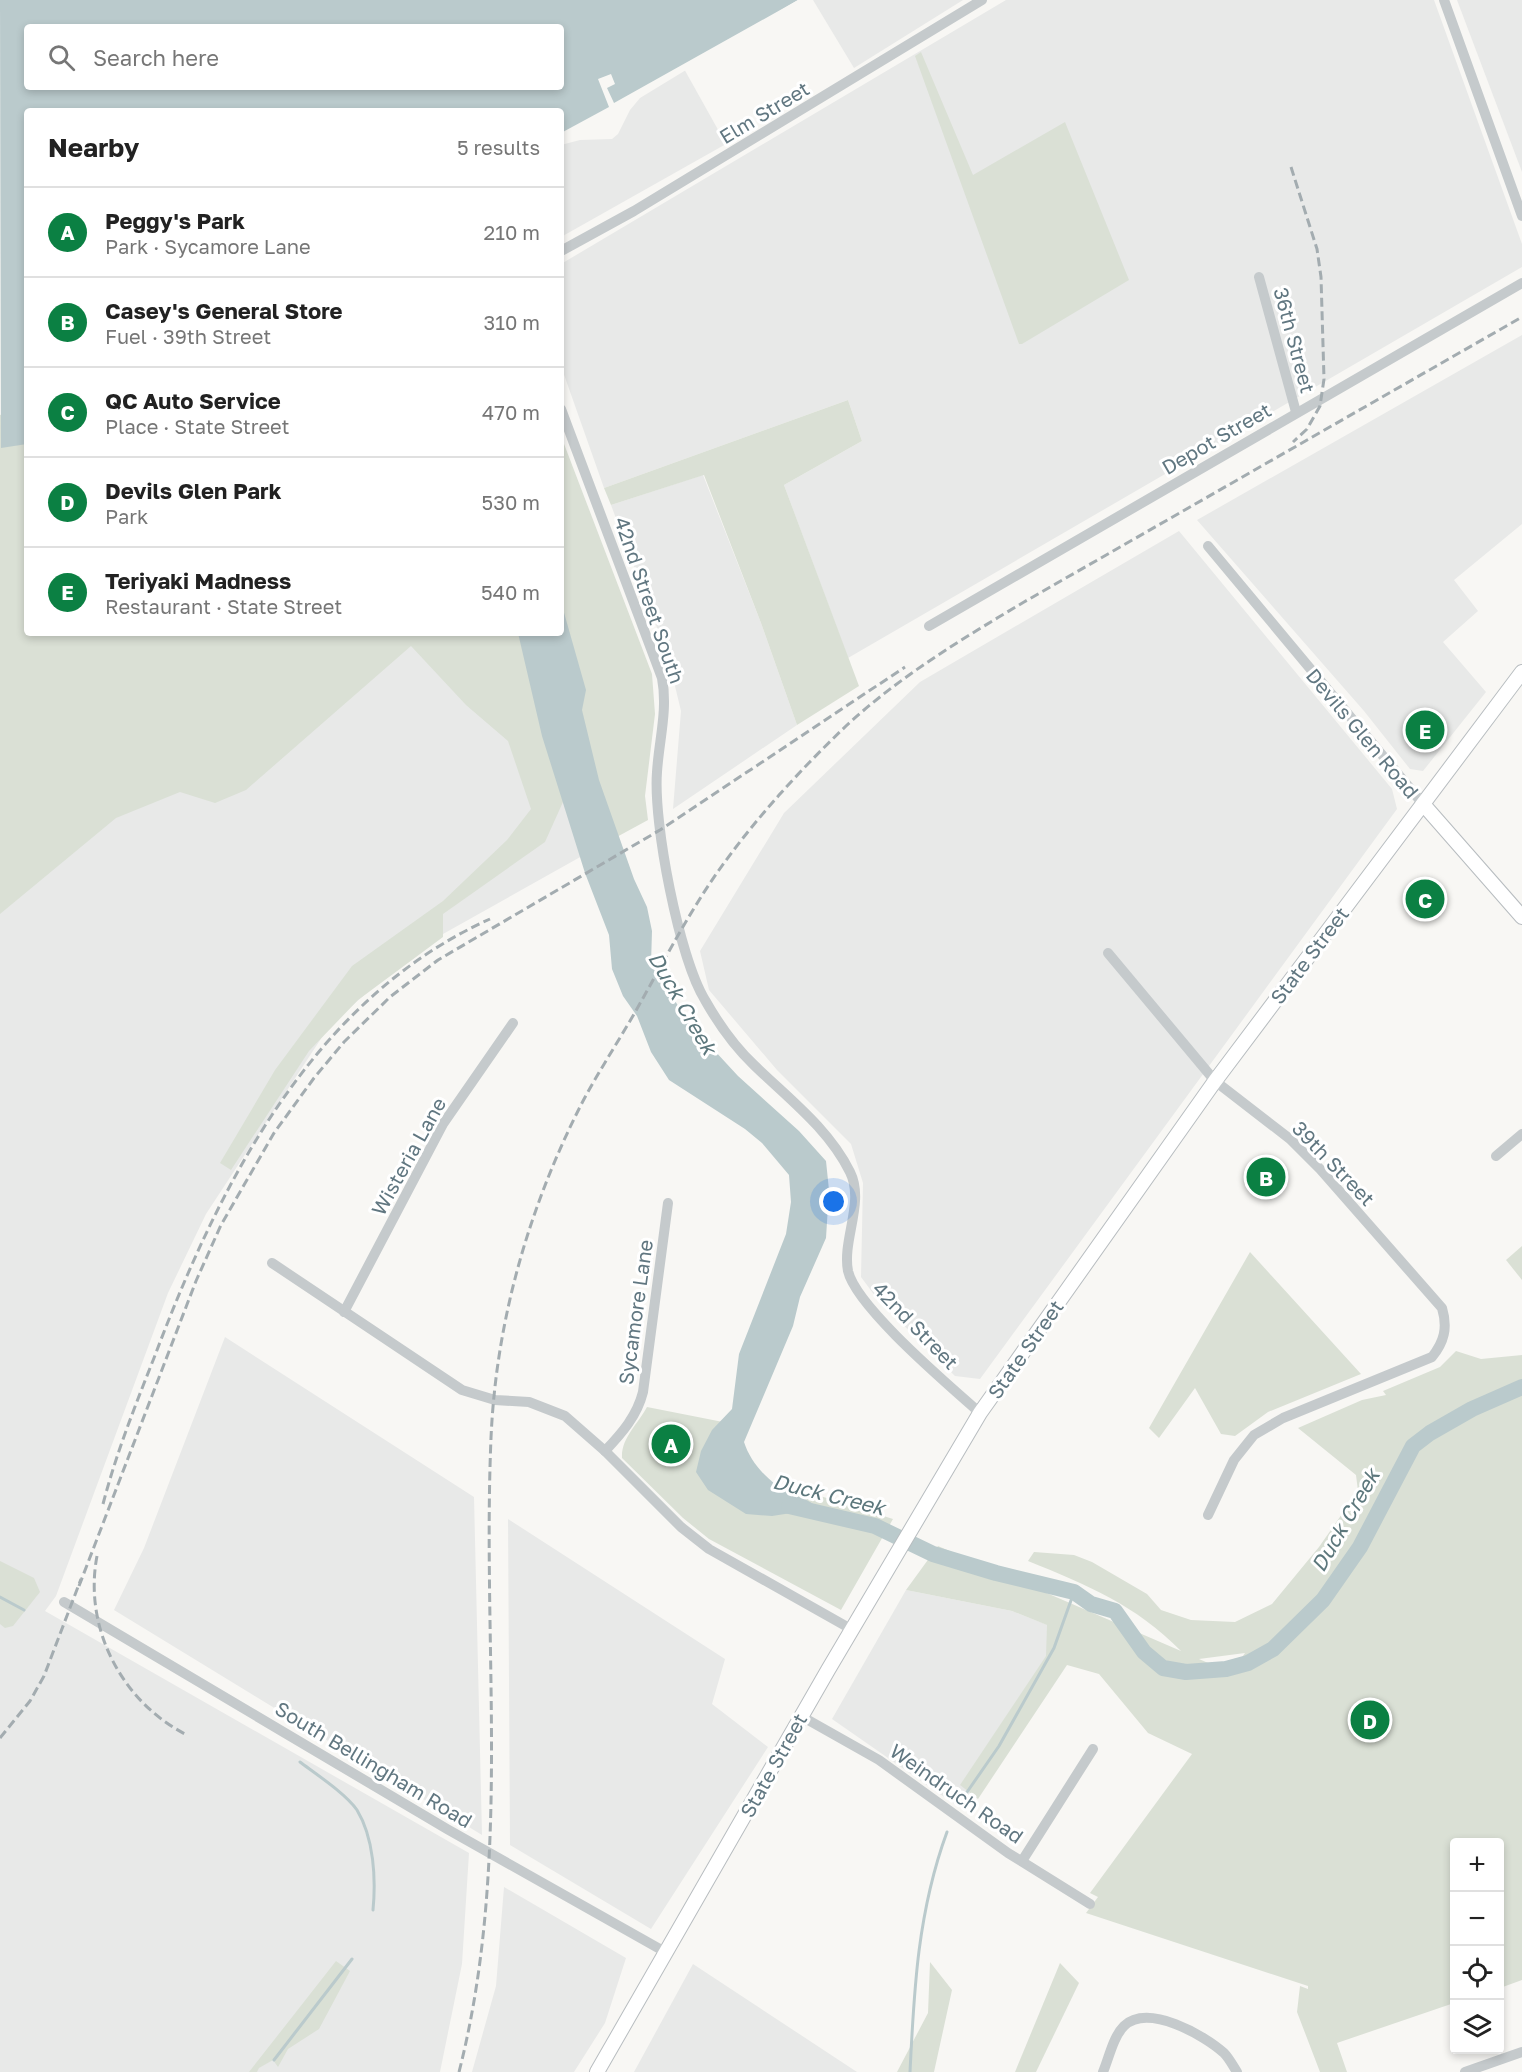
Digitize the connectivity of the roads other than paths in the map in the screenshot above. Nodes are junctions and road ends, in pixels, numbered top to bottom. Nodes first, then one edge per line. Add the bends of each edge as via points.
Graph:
1 (982, 0) edge
2 (1444, 0) edge
3 (1522, 216) edge
4 (564, 249) edge
5 (1259, 277) dead end
6 (1522, 283) edge
7 (1296, 412) junction
8 (564, 417) edge
9 (1208, 546) dead end
10 (929, 626) dead end
11 (1522, 672) edge
12 (1423, 804) junction
13 (1522, 917) edge
14 (1107, 953) dead end
15 (513, 1023) dead end
16 (737, 1045) joint
17 (1215, 1081) junction
18 (1522, 1134) edge
19 (1496, 1156) dead end
20 (668, 1203) dead end
21 (272, 1263) dead end
22 (344, 1312) junction
23 (980, 1413) junction
24 (605, 1451) junction
25 (1208, 1515) dead end
26 (64, 1602) dead end
27 (851, 1629) junction
28 (801, 1716) junction
29 (1093, 1749) dead end
30 (1022, 1861) junction
31 (1090, 1904) dead end
32 (667, 1953) junction
33 (1522, 2052) edge
34 (597, 2072) edge
35 (1103, 2072) edge
36 (1237, 2072) edge
37 (1466, 2072) edge

1 - 4 street, Elm Street
2 - 3 street
5 - 7 street, 36th Street
6 - 7 street, Depot Street
7 - 10 street, Depot Street
8 - 16 street, 42nd Street South via 662,678 666,699 656,774 660,830 690,972
9 - 12 street, Devils Glen Road
11 - 12 main road, State Street
12 - 13 main road, Devils Glen Road
12 - 17 main road, State Street
14 - 17 street, 39th Street
15 - 22 street, Wisteria Lane via 443,1124
16 - 23 street, 42nd Street via 804,1110 839,1151 852,1176 854,1204 848,1271 858,1293 914,1354
17 - 23 main road, State Street
17 - 25 street, 39th Street via 1290,1139 1320,1168 1442,1308 1446,1322 1441,1346 1432,1357 1283,1418 1254,1436 1234,1460
18 - 19 street
20 - 24 street, Sycamore Lane via 644,1392 627,1427
21 - 22 street
22 - 24 street via 462,1390 489,1399 549,1408 566,1416
23 - 27 main road, State Street
24 - 27 street via 681,1527 709,1549
26 - 32 street, South Bellingham Road via 447,1829
27 - 28 main road, State Street
28 - 30 street, Weindruch Road via 879,1760
28 - 32 main road, State Street
29 - 30 street
30 - 31 street, Weindruch Road
32 - 34 main road, State Street
33 - 37 street
35 - 36 street via 1124,2026 1147,2017 1193,2033 1226,2055

